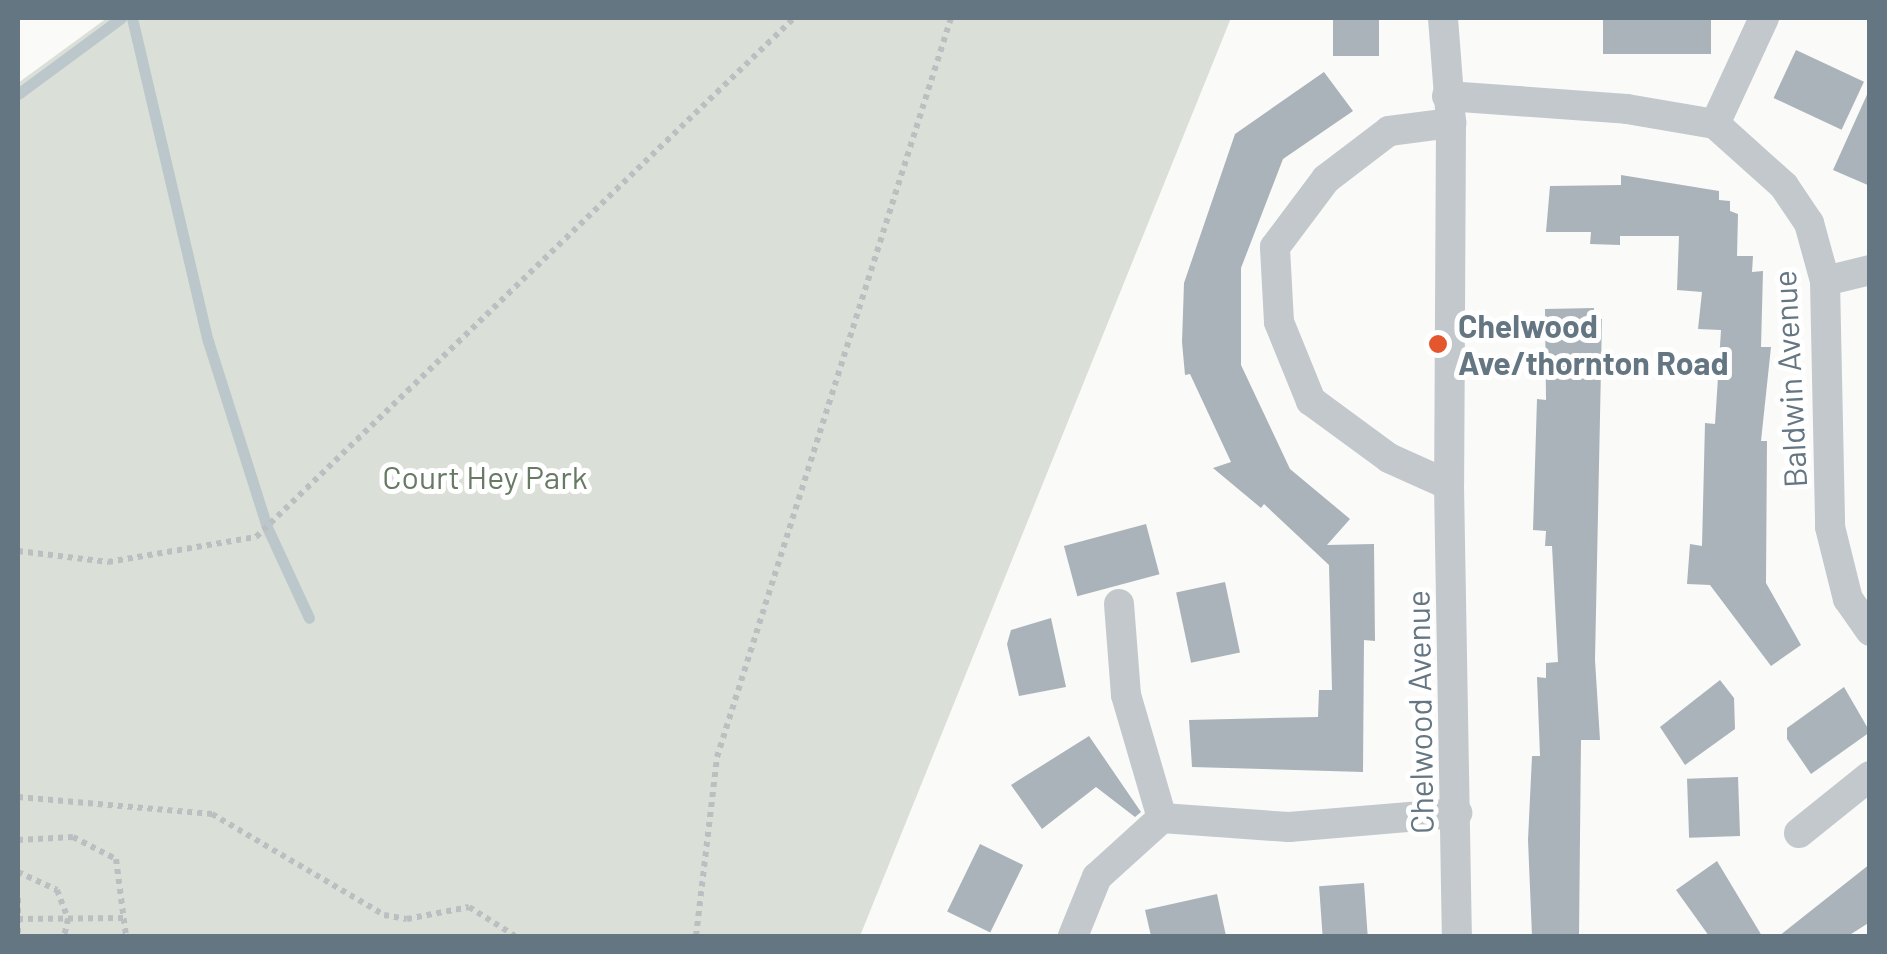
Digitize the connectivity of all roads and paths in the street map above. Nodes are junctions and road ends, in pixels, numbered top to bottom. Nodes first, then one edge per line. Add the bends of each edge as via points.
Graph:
1 (794, 18) edge
2 (951, 18) edge
3 (1443, 18) edge
4 (1764, 18) edge
5 (1449, 109) junction
6 (1715, 124) junction
7 (1870, 270) edge
8 (1826, 281) junction
9 (1448, 485) junction
10 (18, 551) edge
11 (1119, 604) dead end
12 (1870, 630) edge
13 (1870, 776) edge
14 (18, 798) edge
15 (1456, 813) junction
16 (1162, 818) junction
17 (1799, 833) dead end
18 (18, 840) edge
19 (18, 872) edge
20 (18, 898) edge
21 (68, 918) junction
22 (126, 918) junction
23 (18, 919) edge
24 (18, 936) edge
25 (64, 936) edge
26 (126, 936) edge
27 (515, 936) edge
28 (696, 936) edge
29 (1073, 936) edge
30 (1457, 936) edge

1 - 10 path via 256,537 108,562
2 - 28 path via 716,756
3 - 5 street, Chelwood Avenue
4 - 6 street
5 - 6 street via 1627,109
5 - 9 street, Chelwood Avenue
5 - 9 street via 1389,132 1326,178 1274,247 1279,322 1311,401 1389,458
6 - 8 street, Baldwin Avenue via 1784,186 1809,224
7 - 8 street
8 - 12 street, Baldwin Avenue via 1830,527 1848,599
9 - 15 street, Chelwood Avenue
11 - 16 street via 1126,695
13 - 17 street
14 - 27 path via 212,814 384,915 408,919 469,907
15 - 16 street via 1289,826
15 - 30 street, Chelwood Avenue
16 - 29 street via 1098,877
18 - 22 path via 73,837 116,860
19 - 21 path via 57,890
20 - 23 path
21 - 22 path
21 - 23 path
21 - 25 path
22 - 26 path
23 - 24 path

